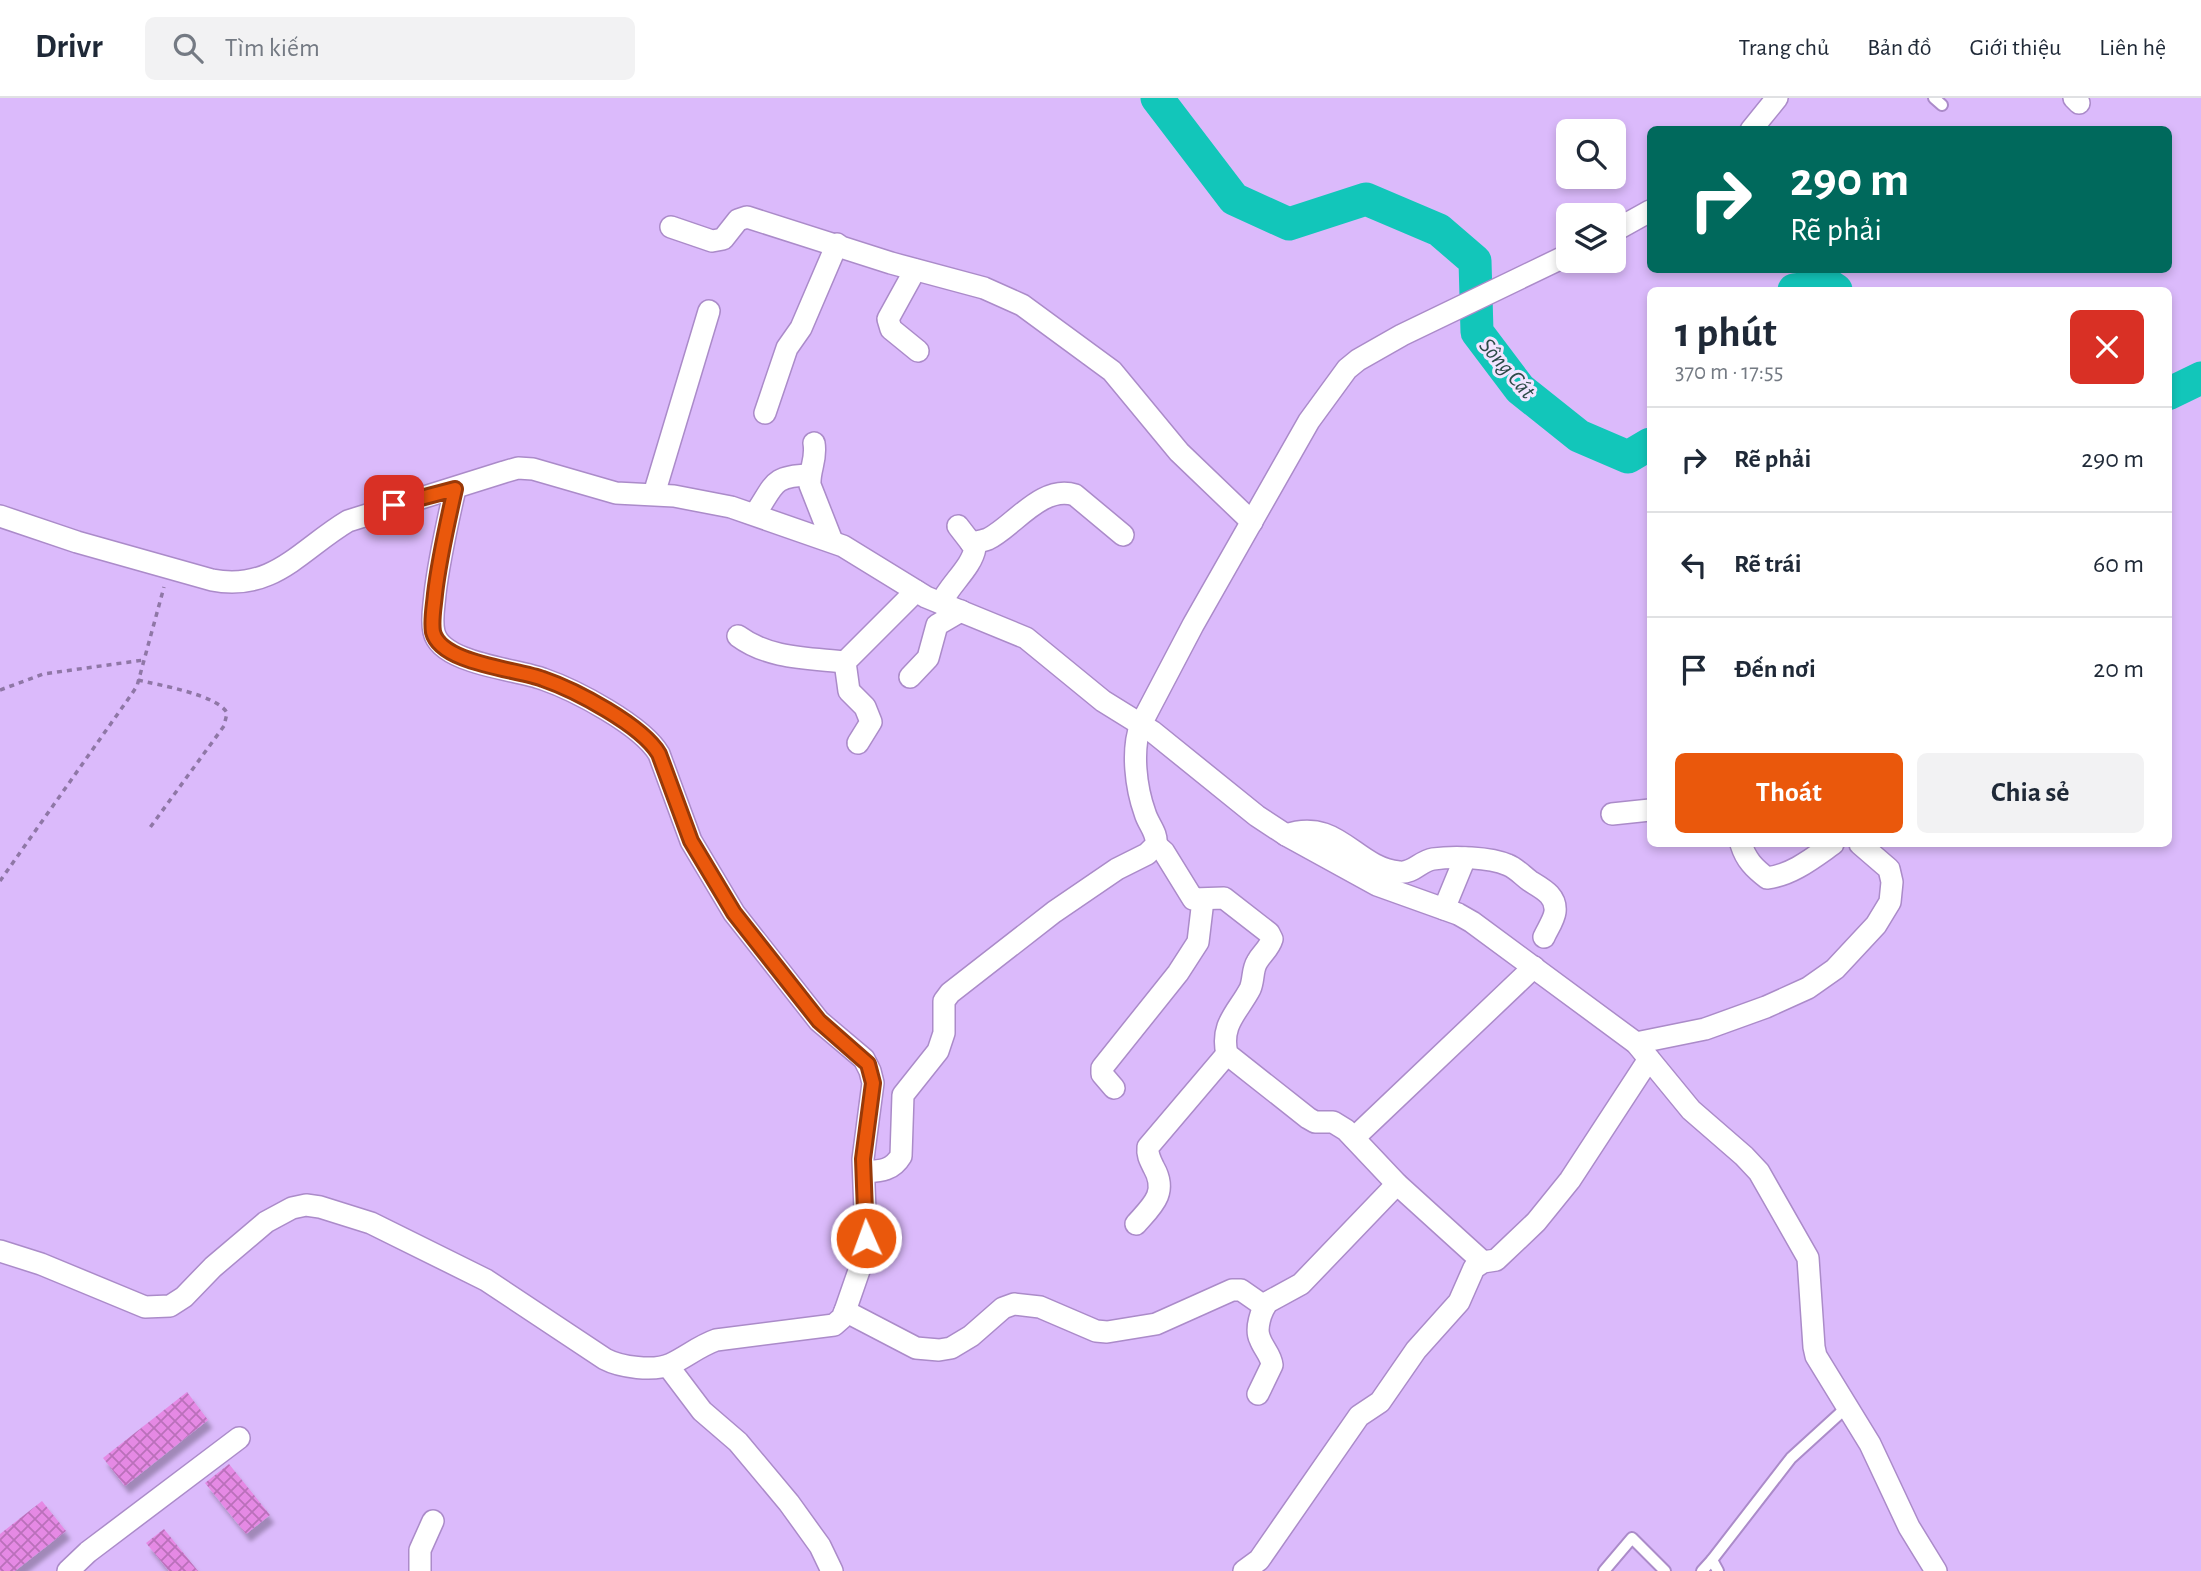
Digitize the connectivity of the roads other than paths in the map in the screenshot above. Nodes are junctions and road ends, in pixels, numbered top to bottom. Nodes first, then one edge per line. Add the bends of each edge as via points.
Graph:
1 (1777, 98) edge
2 (1754, 126) edge
3 (1647, 214) edge
4 (1626, 224) edge
5 (671, 228) dead end
6 (837, 244) junction
7 (1556, 261) edge
8 (915, 270) junction
9 (709, 311) dead end
10 (918, 351) dead end
11 (765, 413) dead end
12 (814, 443) dead end
13 (809, 475) junction
14 (455, 489) junction
15 (654, 494) junction
16 (755, 514) junction
17 (0, 516) edge
18 (1252, 522) junction
19 (958, 526) dead end
20 (1123, 535) dead end
21 (831, 541) junction
22 (971, 543) junction
23 (916, 591) junction
24 (941, 603) junction
25 (961, 611) junction
26 (738, 636) dead end
27 (845, 662) junction
28 (909, 677) dead end
29 (1140, 724) junction
30 (858, 743) dead end
31 (1647, 810) edge
32 (1612, 814) dead end
33 (1286, 835) junction
34 (1156, 845) junction
35 (1742, 847) edge
36 (1829, 847) edge
37 (1863, 847) edge
38 (1465, 858) junction
39 (1203, 900) junction
40 (1444, 909) junction
41 (1544, 937) dead end
42 (1534, 967) junction
43 (1642, 1051) junction
44 (1227, 1054) junction
45 (1114, 1088) dead end
46 (1354, 1138) junction
47 (864, 1172) junction
48 (1397, 1184) junction
49 (1136, 1224) dead end
50 (0, 1251) edge
51 (1483, 1262) junction
52 (1264, 1306) junction
53 (845, 1311) junction
54 (668, 1366) junction
55 (1258, 1394) dead end
56 (1847, 1407) junction
57 (239, 1438) dead end
58 (433, 1521) dead end
59 (1712, 1560) junction
60 (68, 1571) edge
61 (420, 1571) edge
62 (832, 1571) edge
63 (1244, 1571) edge
64 (1604, 1571) edge
65 (1665, 1571) edge
66 (1702, 1571) edge
67 (1718, 1571) edge
68 (1936, 1571) edge

1 - 2 street
3 - 4 street
5 - 6 street via 712,241 723,239 738,220 747,218
6 - 8 street
6 - 11 street via 801,328 787,348
7 - 18 street via 1358,360 1309,421
8 - 10 street via 888,319 891,329
8 - 18 street via 1012,299 1112,371 1179,452
9 - 15 street
12 - 13 street via 815,463
13 - 16 street via 784,476
13 - 21 street
14 - 15 street via 525,468 616,493
14 - 17 street via 348,521 293,563 248,582 228,583
14 - 47 street via 439,564 432,621 436,638 458,655 540,677 579,693 654,747 691,841 734,913 819,1021 868,1064 873,1083
15 - 16 street
16 - 21 street
18 - 29 street
19 - 22 street
20 - 22 street via 1068,493 1038,503 988,538
21 - 23 street
22 - 24 street via 975,548 971,562
23 - 24 street
23 - 27 street
24 - 25 street
25 - 28 street via 937,625 928,658
25 - 29 street via 1026,638 1103,701
26 - 27 street via 751,646 780,655
27 - 30 street via 849,691 871,722
29 - 33 street
29 - 34 street via 1138,776
31 - 32 street
33 - 38 street via 1302,829 1321,833 1397,872 1407,872 1426,860
33 - 40 street via 1377,885
34 - 39 street via 1188,894 1196,901
34 - 47 street via 1054,912 950,993 944,1001 941,1045 903,1095 901,1156 887,1170
35 - 36 street via 1755,869 1767,878 1804,864
37 - 43 street via 1889,869 1890,902 1876,925 1835,969 1808,988 1766,1007
38 - 40 street
38 - 41 street via 1510,865 1544,888 1555,913
39 - 44 street via 1224,898 1272,939 1255,965 1250,989 1232,1014
39 - 45 street via 1198,942 1102,1068
40 - 42 street via 1472,922
42 - 43 street
42 - 46 street
43 - 51 street via 1570,1180 1536,1222 1496,1260
43 - 56 street via 1691,1110 1759,1172 1805,1251 1814,1347
44 - 46 street via 1308,1118 1337,1123
44 - 49 street via 1148,1147 1161,1192
46 - 48 street
47 - 53 street via 866,1238
48 - 51 street
48 - 52 street via 1301,1284
50 - 54 street via 145,1307 170,1306 266,1222 292,1208 320,1207 371,1223 486,1280 615,1364
51 - 63 street via 1474,1268 1459,1302 1416,1350 1380,1402 1359,1416 1259,1560
52 - 53 street via 1241,1290 1232,1290 1156,1324 1107,1332 1040,1307 1014,1304 971,1336 939,1350 916,1348
52 - 55 street via 1259,1338 1272,1364
53 - 54 street via 834,1325 706,1343
54 - 62 street via 702,1411 738,1442 789,1503
56 - 59 lane via 1791,1458
56 - 68 street
57 - 60 street
58 - 61 street via 420,1550
59 - 66 lane
59 - 67 lane
64 - 65 lane via 1632,1538

